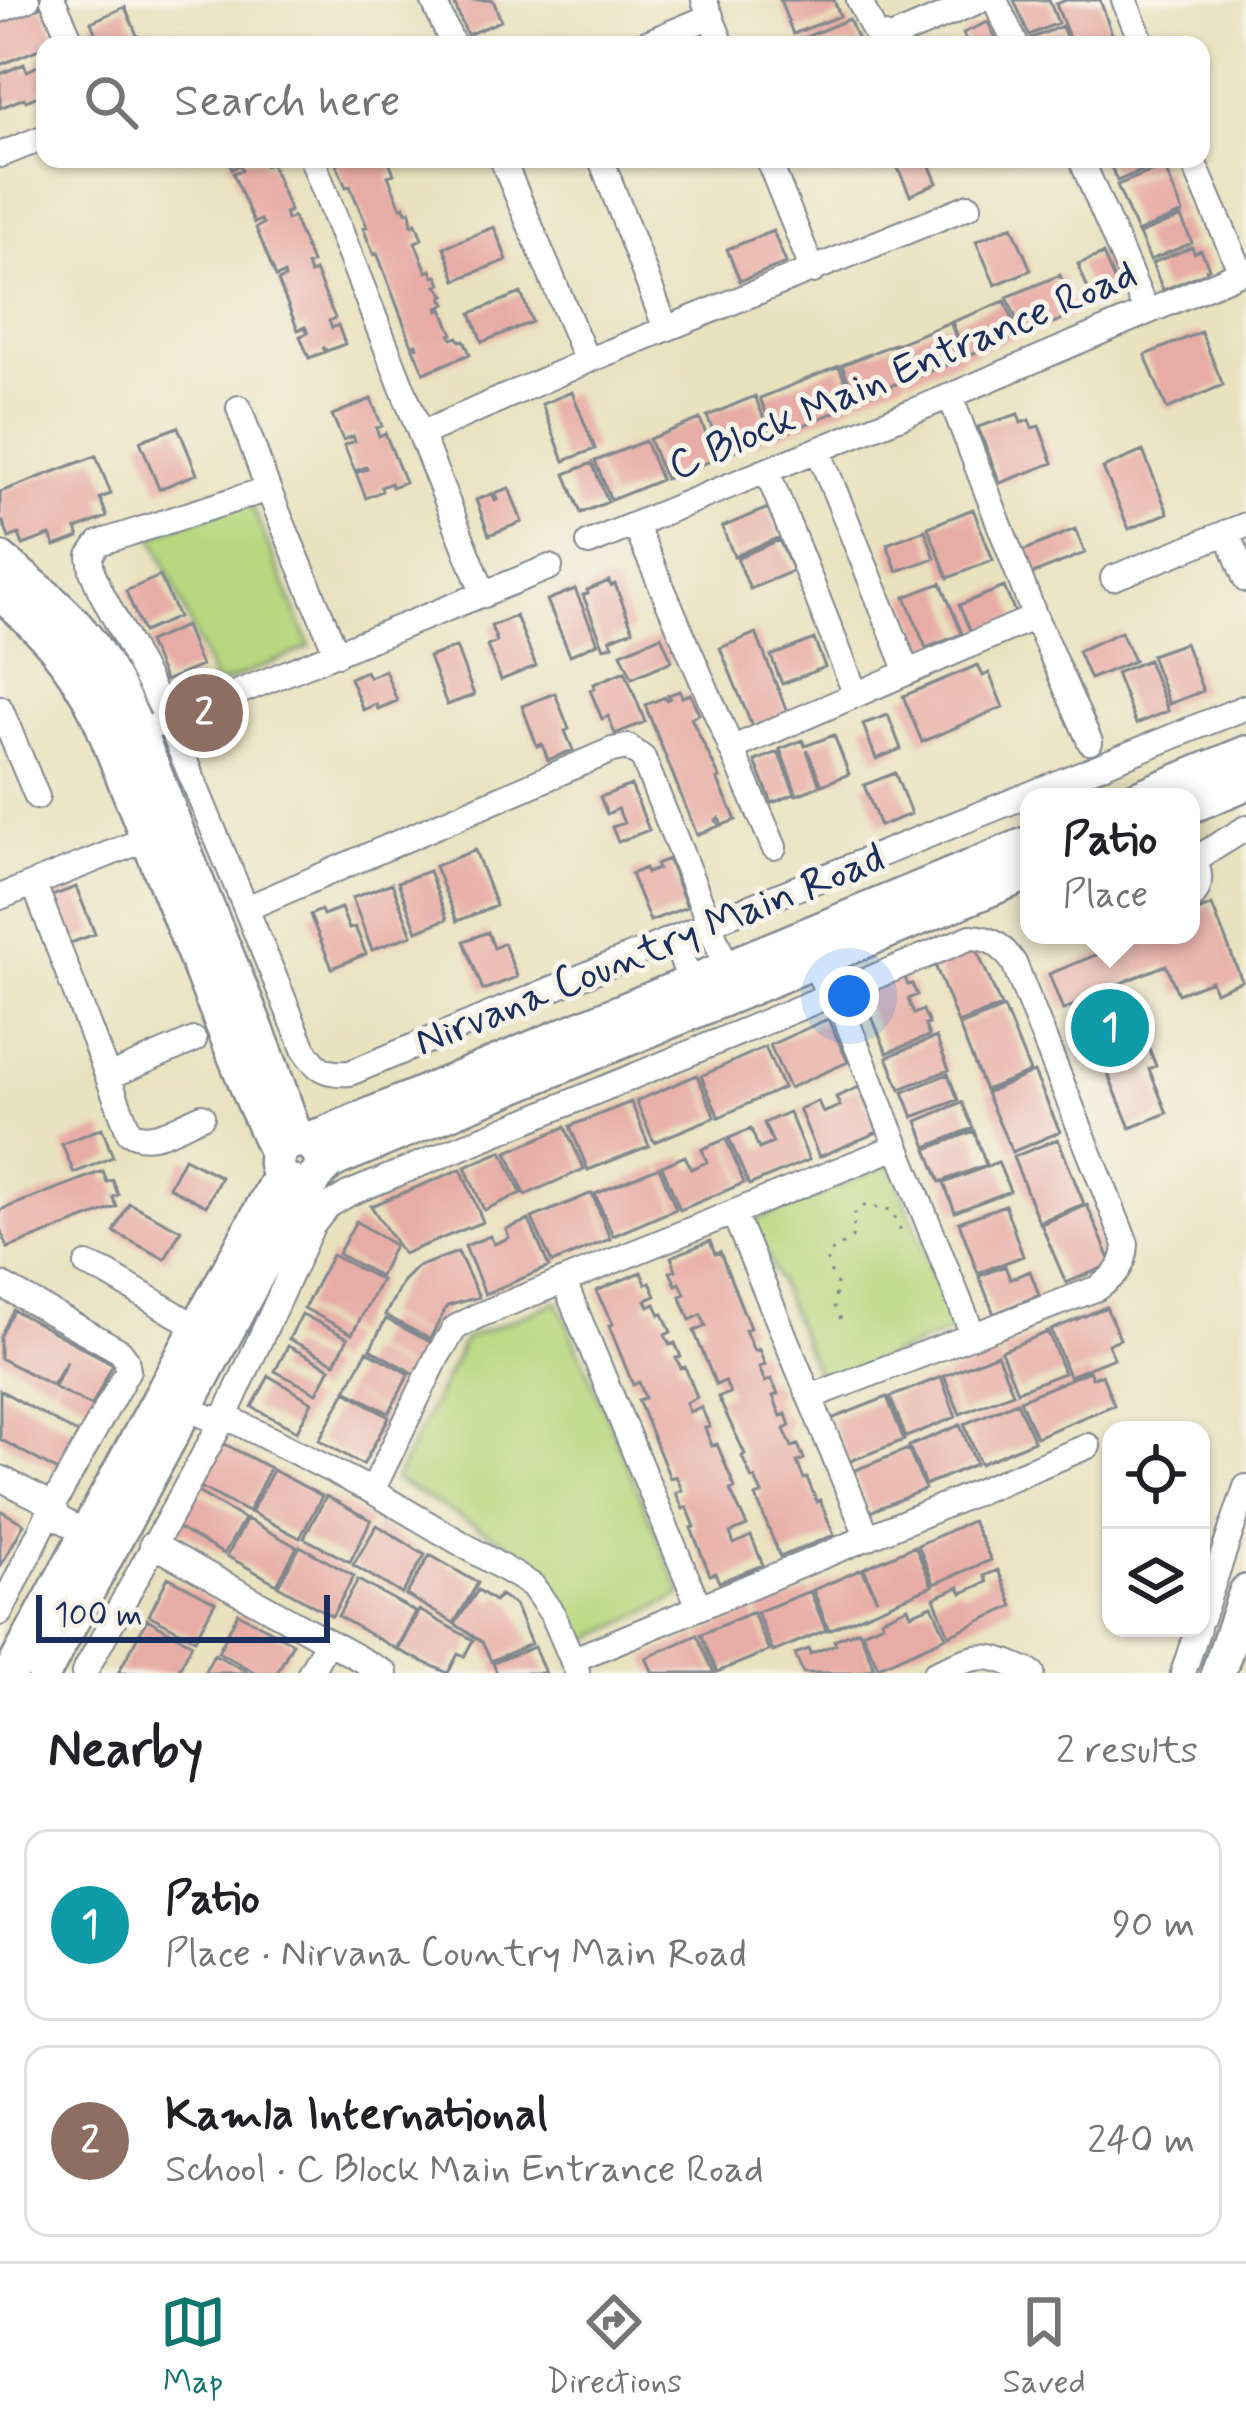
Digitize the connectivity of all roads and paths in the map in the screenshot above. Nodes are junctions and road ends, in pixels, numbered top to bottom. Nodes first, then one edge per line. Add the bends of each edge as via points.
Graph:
1 (27, 0) edge
2 (53, 0) edge
3 (433, 0) edge
4 (860, 0) edge
5 (981, 0) edge
6 (995, 0) edge
7 (1124, 0) edge
8 (707, 8) edge
9 (0, 10) edge
10 (69, 36) edge
11 (449, 36) edge
12 (658, 36) edge
13 (718, 36) edge
14 (878, 36) edge
15 (900, 36) edge
16 (1012, 36) edge
17 (1132, 36) edge
18 (36, 140) edge
19 (0, 154) edge
20 (316, 168) edge
21 (506, 168) edge
22 (604, 168) edge
23 (772, 168) edge
24 (1085, 168) edge
25 (1196, 168) edge
26 (969, 206) dead end
27 (813, 271) junction
28 (1243, 271) edge
29 (1146, 311) junction
30 (666, 329) junction
31 (587, 362) junction
32 (950, 396) junction
33 (238, 408) dead end
34 (422, 434) junction
35 (818, 450) junction
36 (766, 471) junction
37 (268, 489) junction
38 (635, 524) junction
39 (1237, 529) edge
40 (589, 543) dead end
41 (0, 559) edge
42 (550, 567) dead end
43 (1113, 578) dead end
44 (1246, 580) edge
45 (484, 595) junction
46 (5, 604) edge
47 (1035, 617) junction
48 (338, 654) junction
49 (908, 672) junction
50 (856, 695) junction
51 (1246, 707) edge
52 (0, 708) edge
53 (148, 739) junction
54 (1090, 742) dead end
55 (731, 749) junction
56 (1246, 753) edge
57 (1246, 783) edge
58 (1046, 788) edge
59 (1161, 788) edge
60 (37, 797) dead end
61 (1020, 798) edge
62 (1200, 802) edge
63 (1246, 828) edge
64 (149, 838) junction
65 (1020, 847) edge
66 (773, 848) dead end
67 (1200, 854) edge
68 (1020, 876) edge
69 (34, 884) junction
70 (0, 897) edge
71 (248, 908) junction
72 (709, 924) junction
73 (674, 939) junction
74 (820, 945) junction
75 (727, 968) junction
76 (691, 983) junction
77 (836, 994) junction
78 (194, 1040) dead end
79 (108, 1077) junction
80 (202, 1116) dead end
81 (896, 1148) junction
82 (290, 1154) junction
83 (316, 1178) junction
84 (734, 1214) junction
85 (903, 1236) dead end
86 (87, 1265) dead end
87 (564, 1282) junction
88 (0, 1284) edge
89 (841, 1319) dead end
90 (197, 1327) junction
91 (973, 1335) junction
92 (194, 1397) junction
93 (810, 1397) junction
94 (224, 1416) junction
95 (1088, 1447) dead end
96 (0, 1478) edge
97 (1246, 1487) edge
98 (372, 1491) junction
99 (53, 1505) junction
100 (114, 1534) junction
101 (868, 1538) junction
102 (1246, 1592) edge
103 (1210, 1593) edge
104 (699, 1607) junction
105 (0, 1613) edge
106 (1195, 1637) edge
107 (327, 1642) junction
108 (575, 1666) edge
109 (11, 1673) edge
110 (44, 1673) edge
111 (84, 1673) edge
112 (310, 1673) edge
113 (385, 1673) edge
114 (935, 1673) edge
115 (1032, 1673) edge
116 (1183, 1673) edge
117 (1218, 1673) edge

1 - 9 street
2 - 10 street
3 - 11 street
4 - 14 street
5 - 15 street
6 - 16 street
7 - 17 street
8 - 12 street
8 - 13 street
18 - 19 street
20 - 34 street
21 - 31 street
22 - 30 street
23 - 27 street
24 - 29 street
25 - 28 street
26 - 27 street
27 - 30 street
28 - 29 street, C Block Main Entrance Road
29 - 32 street, C Block Main Entrance Road
30 - 31 street
31 - 34 street
32 - 35 street, C Block Main Entrance Road
32 - 47 street
33 - 37 street
34 - 45 street
35 - 36 street, C Block Main Entrance Road
35 - 49 street
36 - 38 street, C Block Main Entrance Road
36 - 50 street
37 - 48 street
37 - 53 street via 93,549 92,572
38 - 40 street, C Block Main Entrance Road
38 - 55 street
39 - 43 street
39 - 44 street
41 - 53 street via 89,643
42 - 45 street
45 - 48 street
46 - 53 street via 68,659 98,714
47 - 49 street
47 - 54 street
48 - 53 street
49 - 50 street
50 - 55 street
51 - 58 street
52 - 60 street
53 - 64 street
53 - 71 street
53 - 82 street via 254,1025
55 - 66 street
56 - 59 street
57 - 62 street
61 - 72 street
63 - 67 street
64 - 69 street
64 - 82 street via 250,1094
65 - 74 street, Nirvana Country Main Road
68 - 74 street, Nirvana Country Main Road
69 - 70 street
69 - 79 street
71 - 72 street via 628,748 643,758
71 - 73 street via 304,1049 330,1075
72 - 73 street
72 - 75 street
73 - 76 street
74 - 75 street, Nirvana Country Main Road
74 - 77 street via 845,980
74 - 83 street, Nirvana Country Main Road via 337,1159
75 - 76 street, Nirvana Country Main Road
76 - 82 street, Nirvana Country Main Road
77 - 81 street
77 - 91 street via 971,937 1001,946 1023,984 1126,1244 1125,1260 1098,1288
77 - 94 street via 328,1206
78 - 79 street
79 - 80 street via 137,1138
81 - 84 street
81 - 91 street
82 - 83 street via 291,1185
82 - 90 street
83 - 92 street
84 - 87 street
84 - 93 street
85 - 89 path via 892,1210 864,1206 855,1214 852,1238 827,1260
86 - 90 street
87 - 98 street via 455,1328
87 - 104 street
88 - 99 street via 126,1359 128,1370
90 - 100 street
91 - 93 street
92 - 94 street via 223,1400
92 - 100 street
93 - 101 street
94 - 98 street
94 - 100 street
95 - 101 street
96 - 99 street
97 - 103 street
98 - 108 street via 532,1585
99 - 100 street via 58,1518
99 - 105 street
100 - 107 street
100 - 109 street
100 - 110 street
100 - 111 street
101 - 104 street
102 - 117 street
104 - 108 street
106 - 116 street
107 - 112 street
107 - 113 street
114 - 115 street via 987,1655

